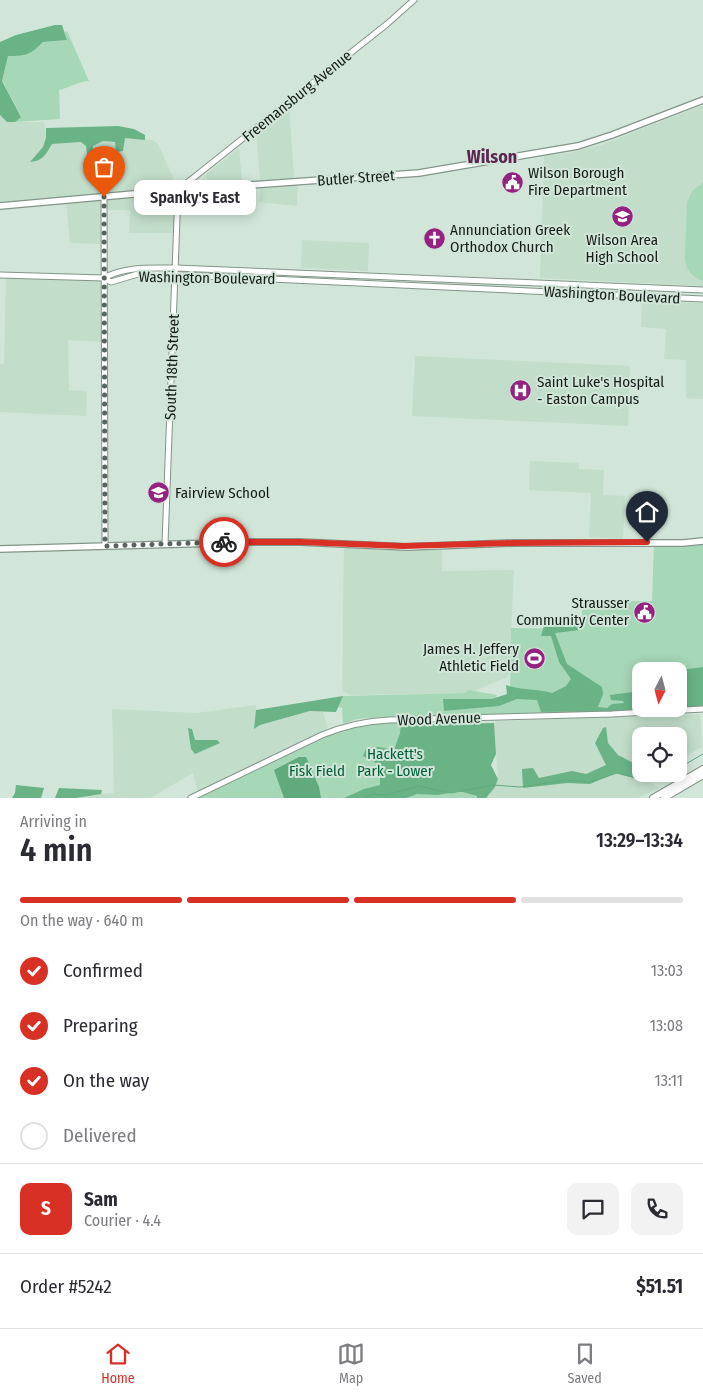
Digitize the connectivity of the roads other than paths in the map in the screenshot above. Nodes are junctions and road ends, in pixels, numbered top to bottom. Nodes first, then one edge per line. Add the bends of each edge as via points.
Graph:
1 (414, 0) edge
2 (703, 100) edge
3 (178, 190) junction
4 (104, 197) junction
5 (0, 206) edge
6 (176, 268) junction
7 (0, 275) edge
8 (175, 275) junction
9 (104, 278) junction
10 (703, 290) edge
11 (703, 299) edge
12 (703, 541) edge
13 (165, 544) junction
14 (105, 546) junction
15 (0, 549) edge
16 (703, 710) edge
17 (703, 769) edge
18 (703, 775) edge
19 (191, 798) edge
20 (653, 798) edge
21 (664, 798) edge

1 - 3 street, Freemansburg Avenue
2 - 3 main road, Butler Street via 578,146 513,158 419,174
3 - 4 main road, Butler Street
3 - 6 street, South 18th Street
4 - 5 main road, Butler Street
4 - 9 street
6 - 8 street, South 18th Street
6 - 9 street, Washington Boulevard via 127,270
6 - 10 street, Washington Boulevard
7 - 9 street
8 - 9 street, Washington Boulevard via 138,274 111,282
8 - 11 street, Washington Boulevard
8 - 13 street, South 18th Street
9 - 14 street
12 - 13 main road via 410,546 300,542
13 - 14 main road
14 - 15 main road
16 - 19 street, Wood Avenue via 364,722 322,735
17 - 20 highway
18 - 21 highway

